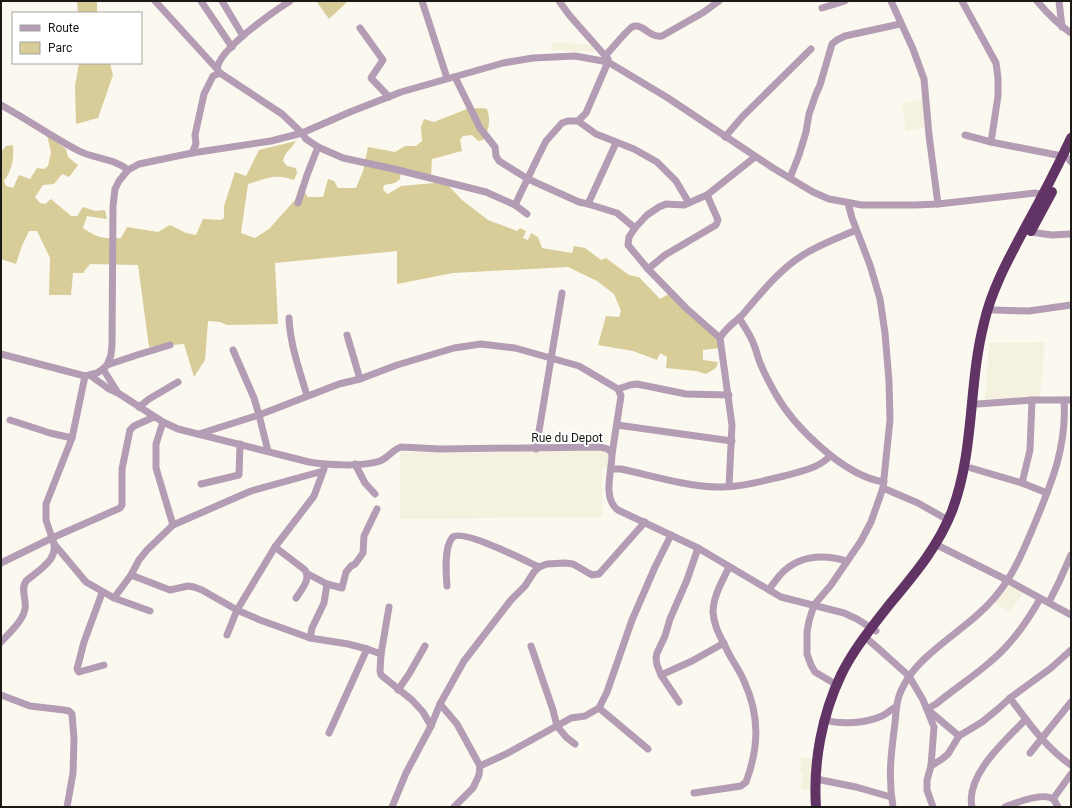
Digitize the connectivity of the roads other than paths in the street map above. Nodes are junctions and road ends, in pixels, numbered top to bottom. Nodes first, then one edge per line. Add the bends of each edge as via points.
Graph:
1 (155, 1) edge
2 (201, 1) edge
3 (222, 1) edge
4 (290, 1) edge
5 (422, 1) edge
6 (560, 1) edge
7 (719, 1) edge
8 (845, 1) edge
9 (891, 1) edge
10 (962, 1) edge
11 (1037, 1) edge
12 (1059, 1) edge
13 (822, 8) dead end
14 (900, 24) junction
15 (1062, 27) junction
16 (360, 28) dead end
17 (1071, 33) edge
18 (243, 36) junction
19 (232, 48) junction
20 (811, 49) dead end
21 (609, 61) junction
22 (219, 71) junction
23 (455, 77) junction
24 (448, 78) junction
25 (389, 97) junction
26 (1, 105) edge
27 (578, 121) junction
28 (302, 133) junction
29 (965, 135) dead end
30 (725, 137) junction
31 (1071, 138) edge
32 (991, 142) junction
33 (616, 143) junction
34 (318, 147) junction
35 (192, 153) junction
36 (755, 157) junction
37 (1068, 157) edge
38 (128, 170) junction
39 (790, 178) junction
40 (528, 179) junction
41 (707, 195) junction
42 (1047, 195) junction
43 (298, 203) dead end
44 (689, 203) junction
45 (848, 203) junction
46 (588, 204) junction
47 (938, 204) junction
48 (515, 205) junction
49 (527, 214) dead end
50 (635, 228) junction
51 (856, 230) junction
52 (1028, 230) junction
53 (1071, 234) edge
54 (648, 269) junction
55 (562, 292) dead end
56 (1071, 305) edge
57 (991, 307) junction
58 (289, 318) dead end
59 (739, 318) junction
60 (347, 335) dead end
61 (720, 338) junction
62 (170, 345) dead end
63 (233, 350) dead end
64 (1, 354) edge
65 (551, 358) junction
66 (105, 367) junction
67 (88, 376) junction
68 (360, 378) junction
69 (178, 382) dead end
70 (618, 390) junction
71 (118, 393) junction
72 (729, 395) junction
73 (307, 396) junction
74 (1032, 400) junction
75 (1068, 400) edge
76 (975, 404) junction
77 (139, 407) junction
78 (259, 415) junction
79 (154, 417) junction
80 (10, 420) dead end
81 (162, 422) junction
82 (617, 425) junction
83 (199, 434) junction
84 (72, 438) junction
85 (732, 441) junction
86 (240, 444) junction
87 (536, 449) junction
88 (268, 451) junction
89 (612, 454) junction
90 (830, 456) junction
91 (355, 464) junction
92 (324, 468) junction
93 (971, 468) junction
94 (611, 469) junction
95 (1022, 483) junction
96 (201, 484) dead end
97 (883, 485) junction
98 (729, 486) junction
99 (1047, 493) junction
100 (375, 494) dead end
101 (377, 509) dead end
102 (948, 520) junction
103 (645, 522) junction
104 (173, 525) junction
105 (672, 535) junction
106 (53, 542) junction
107 (938, 545) junction
108 (275, 548) junction
109 (698, 548) junction
110 (1071, 555) edge
111 (847, 561) junction
112 (1, 563) edge
113 (729, 566) junction
114 (539, 567) junction
115 (308, 574) junction
116 (131, 575) junction
117 (1007, 580) junction
118 (327, 584) junction
119 (447, 586) dead end
120 (769, 590) junction
121 (102, 593) junction
122 (114, 598) junction
123 (296, 598) dead end
124 (1040, 599) junction
125 (1048, 602) junction
126 (814, 605) junction
127 (389, 607) dead end
128 (237, 610) junction
129 (150, 611) dead end
130 (1071, 615) edge
131 (874, 629) junction
132 (227, 635) dead end
133 (310, 638) junction
134 (867, 639) junction
135 (1, 642) edge
136 (724, 643) junction
137 (425, 646) dead end
138 (532, 646) dead end
139 (367, 649) junction
140 (1071, 650) edge
141 (381, 654) junction
142 (104, 665) dead end
143 (661, 675) junction
144 (908, 676) junction
145 (837, 685) junction
146 (398, 690) junction
147 (1, 695) edge
148 (1010, 698) junction
149 (679, 702) dead end
150 (1071, 702) edge
151 (440, 704) junction
152 (896, 707) junction
153 (599, 708) junction
154 (927, 709) junction
155 (1026, 719) junction
156 (828, 720) junction
157 (431, 726) junction
158 (556, 726) junction
159 (329, 733) dead end
160 (959, 736) junction
161 (1042, 738) junction
162 (575, 744) dead end
163 (648, 749) dead end
164 (1030, 753) dead end
165 (1070, 764) edge
166 (480, 766) junction
167 (931, 766) junction
168 (1071, 774) edge
169 (818, 780) junction
170 (694, 793) dead end
171 (892, 797) junction
172 (1053, 799) junction
173 (458, 806) edge
174 (1009, 806) edge
175 (67, 807) edge
176 (392, 807) edge
177 (816, 807) edge
178 (822, 807) edge
179 (893, 807) edge
180 (933, 807) edge
181 (972, 807) edge
182 (1058, 807) edge

1 - 22 street
2 - 19 street
3 - 18 street
4 - 18 street
5 - 24 street
6 - 21 street
7 - 21 street via 662,36 651,35 638,26 631,28
8 - 13 street
9 - 14 street
10 - 32 street via 996,63 998,96
11 - 15 street
12 - 15 street
14 - 39 street via 845,36 832,44
14 - 47 street via 924,79
15 - 17 street
16 - 25 street via 384,60 371,78
18 - 19 street
19 - 22 street via 218,64
20 - 30 street
21 - 23 street via 576,56 533,58 503,63
21 - 27 street via 586,113
21 - 30 street
22 - 28 street via 282,114
22 - 35 street via 212,76 204,94 195,135 196,144
23 - 24 street
23 - 40 street via 480,128 495,147 499,161
24 - 25 street
25 - 28 street
26 - 38 street via 81,151 113,161
27 - 33 street via 596,134
27 - 40 street via 562,123 546,141
28 - 34 street
28 - 35 street via 271,141
29 - 32 street
30 - 36 street
31 - 37 highway
32 - 37 street
33 - 44 street via 634,149 657,162 676,181
33 - 46 street
34 - 43 street
34 - 48 street via 343,158 486,192
35 - 38 street via 139,164
36 - 39 street
36 - 41 street
37 - 42 highway
38 - 66 street via 115,189 112,345
39 - 45 street via 829,199
40 - 46 street
40 - 48 street
41 - 44 street
41 - 54 street via 718,220 716,225
42 - 47 street via 1035,193
42 - 52 highway
44 - 50 street via 666,204 659,207 646,215
45 - 47 street
45 - 51 street
46 - 50 street via 617,213
48 - 49 street
50 - 54 street via 629,237 628,245
51 - 59 street via 803,255 782,271
51 - 97 street via 878,292 885,333 890,420
52 - 53 street via 1052,235
52 - 57 highway
54 - 61 street
55 - 65 street
56 - 57 street via 1029,311
57 - 76 highway via 982,345
58 - 73 street via 292,343
59 - 61 street
59 - 90 street via 784,408
60 - 68 street
61 - 72 street
62 - 66 street
63 - 78 street
64 - 67 street
65 - 68 street via 515,348 481,344 454,348
65 - 70 street via 579,366
65 - 87 street
66 - 67 street
66 - 71 street
67 - 71 street, Rue du Depot
67 - 84 street
68 - 73 street
69 - 77 street
70 - 72 street via 637,384 686,394
70 - 82 street via 621,396
71 - 77 street, Rue du Depot
72 - 85 street
73 - 78 street
74 - 75 street
74 - 76 street
74 - 95 street via 1030,450
75 - 99 street via 1063,442
76 - 93 highway
76 - 102 highway via 965,467
77 - 79 street, Rue du Depot
78 - 83 street
78 - 88 street
79 - 81 street, Rue du Depot
79 - 106 street via 130,430 122,469 120,508
80 - 84 street
81 - 83 street, Rue du Depot
81 - 104 street via 156,444 156,468
82 - 85 street
82 - 89 street
83 - 86 street, Rue du Depot
84 - 106 street via 46,504 46,520
85 - 98 street
86 - 88 street, Rue du Depot
86 - 96 street via 239,475
87 - 89 street, Rue du Depot via 599,447 610,450
87 - 91 street, Rue du Depot via 401,447 379,462
88 - 92 street, Rue du Depot
89 - 94 street, Rue du Depot
90 - 97 street via 851,470
90 - 98 street via 815,467 753,483
91 - 92 street, Rue du Depot
91 - 100 street via 365,483
92 - 104 street via 252,491
92 - 108 street via 314,496
93 - 95 street
93 - 107 highway via 957,514
94 - 98 street via 697,485
94 - 103 street, Rue du Depot via 610,498 613,507
95 - 99 street
97 - 102 street
97 - 111 street via 871,522
99 - 117 street via 1017,564
101 - 118 street via 364,536 363,553 346,572 343,586 340,588
102 - 107 highway
103 - 105 street, Rue du Depot
103 - 114 street via 596,575 573,564 547,564
104 - 116 street via 147,550
105 - 109 street, Rue du Depot
105 - 153 street via 654,567
106 - 112 street
106 - 121 street via 86,582
106 - 135 street via 54,555 24,585 25,609 22,618
107 - 117 street
107 - 131 highway via 926,569
108 - 115 street
108 - 128 street
109 - 113 street, Rue du Depot
109 - 143 street via 670,619 666,636 657,653 657,665
110 - 125 street
111 - 120 street via 819,556 804,559 780,574
111 - 126 street
113 - 120 street, Rue du Depot
113 - 136 street via 713,612 717,632
114 - 119 street via 484,542 454,536 446,558
114 - 151 street via 464,661
115 - 118 street
115 - 123 street
116 - 122 street
116 - 128 street via 170,590 194,587
117 - 124 street
117 - 144 street via 982,612 930,653
118 - 133 street via 324,603
120 - 126 street, Rue du Depot
121 - 122 street
121 - 142 street via 77,669 83,672
122 - 129 street
124 - 125 street
124 - 154 street via 1031,616 990,662
125 - 130 street
126 - 131 street, Rue du Depot via 844,613
126 - 145 street via 807,632 807,654 816,672
127 - 141 street
128 - 132 street
128 - 133 street
131 - 134 highway
133 - 139 street
134 - 144 street
134 - 145 highway via 847,664
134 - 156 highway
136 - 143 street
136 - 170 street via 744,682 755,711 756,746 746,782 741,786
137 - 146 street
138 - 158 street
139 - 141 street
139 - 159 street
140 - 148 street
141 - 146 street via 381,675
143 - 149 street
144 - 152 street
144 - 154 street
145 - 156 highway
146 - 157 street via 424,712
147 - 175 street via 30,706 64,710 72,714 73,773
148 - 155 street
148 - 160 street via 982,722
150 - 161 street
151 - 157 street
151 - 166 street via 457,724
152 - 156 street via 873,719 846,723
152 - 171 street via 889,782
153 - 158 street
153 - 163 street
154 - 160 street
154 - 167 street via 934,727
155 - 161 street
155 - 181 street via 978,775 971,793
156 - 169 highway
157 - 176 street
158 - 162 street
158 - 166 street
160 - 167 street via 948,754
161 - 164 street
161 - 165 street
166 - 173 street via 473,788
167 - 180 street via 927,790
168 - 172 street
169 - 171 street
169 - 177 highway
169 - 178 highway
171 - 179 street
172 - 174 street via 1038,797
172 - 182 street

